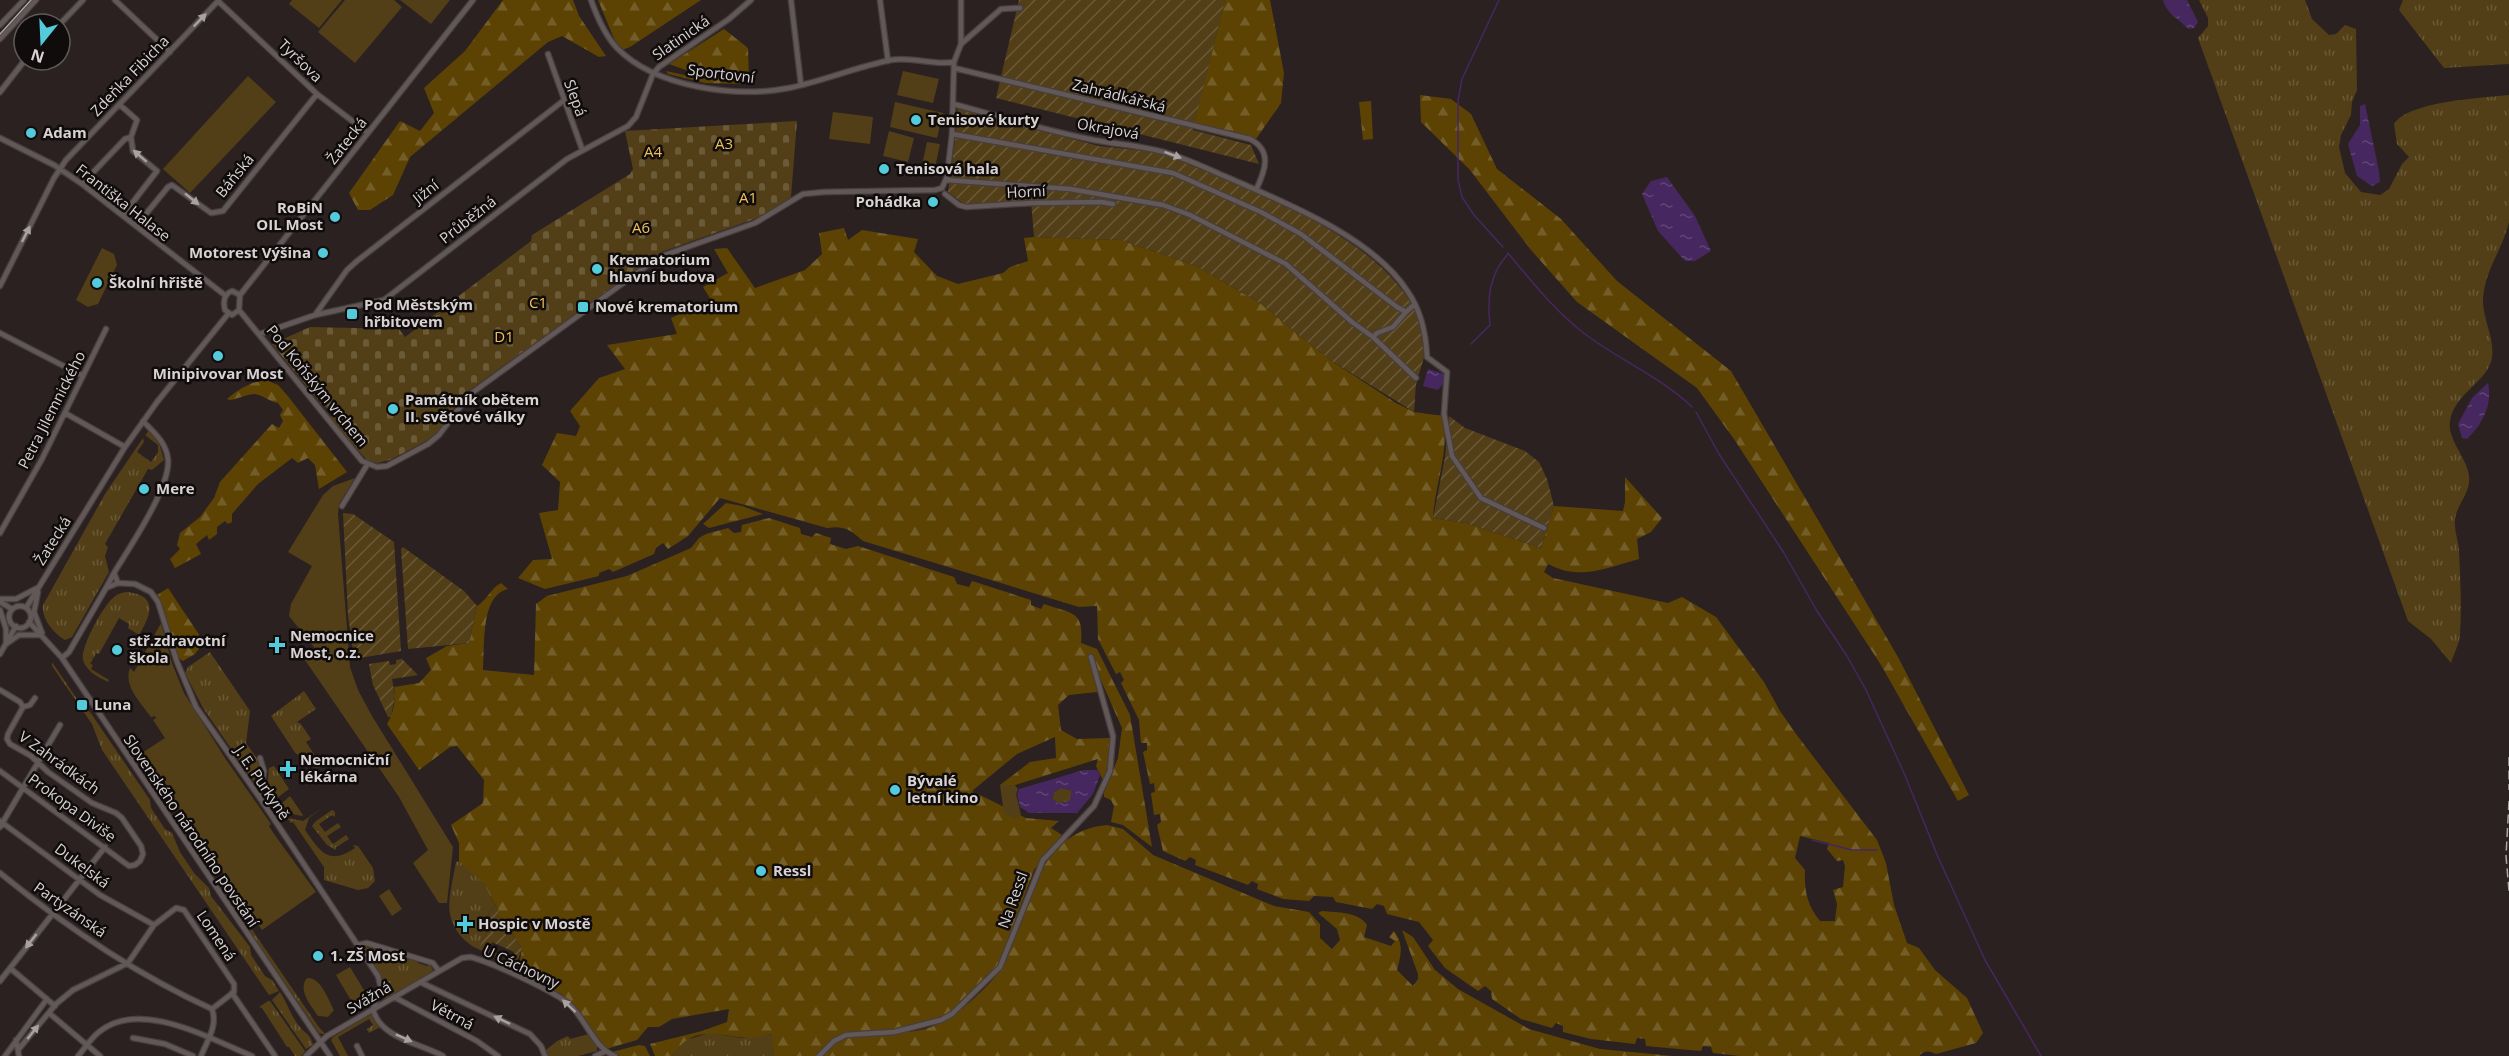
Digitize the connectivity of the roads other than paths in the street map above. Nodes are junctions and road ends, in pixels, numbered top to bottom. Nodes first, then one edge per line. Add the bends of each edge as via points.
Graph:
1 (24, 0) edge
2 (36, 0) edge
3 (83, 0) edge
4 (116, 0) edge
5 (219, 0) edge
6 (473, 0) edge
7 (591, 0) edge
8 (751, 0) edge
9 (791, 0) edge
10 (880, 0) edge
11 (961, 0) edge
12 (1020, 8) dead end
13 (72, 12) edge
14 (0, 25) edge
15 (0, 39) edge
16 (961, 44) junction
17 (170, 52) junction
18 (548, 54) dead end
19 (888, 61) junction
20 (954, 65) junction
21 (13, 72) edge
22 (653, 74) junction
23 (801, 85) junction
24 (0, 92) edge
25 (316, 94) junction
26 (563, 101) junction
27 (952, 104) junction
28 (120, 105) junction
29 (368, 134) junction
30 (952, 134) junction
31 (131, 137) junction
32 (0, 138) edge
33 (582, 149) junction
34 (60, 170) junction
35 (946, 180) junction
36 (82, 184) junction
37 (1256, 190) junction
38 (945, 194) dead end
39 (1113, 204) dead end
40 (123, 215) junction
41 (136, 226) junction
42 (0, 286) edge
43 (226, 296) junction
44 (240, 296) junction
45 (1415, 304) junction
46 (239, 310) junction
47 (1406, 312) junction
48 (228, 314) junction
49 (315, 315) junction
50 (106, 329) dead end
51 (0, 333) edge
52 (260, 334) junction
53 (1373, 337) junction
54 (83, 376) junction
55 (1416, 378) dead end
56 (65, 412) junction
57 (143, 421) junction
58 (125, 447) junction
59 (367, 465) junction
60 (342, 507) dead end
61 (3, 522) edge
62 (1544, 528) dead end
63 (0, 533) edge
64 (114, 573) junction
65 (118, 582) junction
66 (39, 586) junction
67 (106, 588) junction
68 (0, 600) edge
69 (26, 608) junction
70 (12, 609) junction
71 (0, 610) edge
72 (29, 622) junction
73 (16, 626) junction
74 (43, 635) junction
75 (6, 644) junction
76 (0, 654) edge
77 (1091, 657) dead end
78 (62, 658) junction
79 (0, 690) edge
80 (35, 698) dead end
81 (23, 707) junction
82 (60, 725) dead end
83 (260, 758) dead end
84 (40, 763) junction
85 (0, 771) edge
86 (24, 787) junction
87 (260, 798) junction
88 (1, 823) edge
89 (105, 846) junction
90 (129, 866) joint
91 (0, 873) edge
92 (79, 880) junction
93 (52, 914) junction
94 (154, 925) junction
95 (357, 945) junction
96 (462, 958) joint
97 (128, 963) junction
98 (10, 968) junction
99 (439, 972) junction
100 (0, 981) edge
101 (420, 982) junction
102 (232, 993) junction
103 (394, 998) junction
104 (47, 999) junction
105 (55, 1006) junction
106 (212, 1009) junction
107 (373, 1010) junction
108 (49, 1013) junction
109 (133, 1038) dead end
110 (208, 1038) junction
111 (16, 1040) junction
112 (321, 1042) junction
113 (88, 1045) junction
114 (357, 1046) dead end
115 (270, 1050) junction
116 (604, 1052) junction
117 (19, 1053) edge
118 (5, 1056) edge
119 (78, 1056) edge
120 (100, 1056) edge
121 (192, 1056) edge
122 (201, 1056) edge
123 (252, 1056) edge
124 (270, 1056) edge
125 (275, 1056) edge
126 (306, 1056) edge
127 (330, 1056) edge
128 (362, 1056) edge
129 (443, 1056) edge
130 (498, 1056) edge
131 (545, 1056) edge
132 (595, 1056) edge
133 (615, 1056) edge
134 (819, 1056) edge

1 - 14 street
2 - 15 street
3 - 13 street
4 - 17 street
17 -> 5 street, Zdeňka Fibicha
5 - 25 street, Tyršova
6 - 29 street, Žatecká
7 - 22 street, Sportovní via 617,48
8 - 22 street, Slatinická
9 - 23 street
10 - 19 street
11 - 16 street
12 - 16 street via 1000,9
16 - 20 street
17 - 28 street, Zdeňka Fibicha
18 - 26 street, Slepá
19 - 20 street, Sportovní via 913,59
19 - 23 street, Sportovní
20 - 27 street
20 - 37 street, Zahrádkářská via 1246,138 1260,147 1266,162
21 - 24 street
22 - 23 street, Sportovní via 731,91 758,92
22 - 33 street, Průběžná via 636,117 628,126
25 - 29 street, Tyršova
41 -> 25 street, Báňská via 172,185 211,213 223,211
26 - 33 street, Slepá
26 - 49 street, Jižní via 357,261
27 - 30 street
27 -> 37 street, Okrajová via 1087,139 1170,154
28 - 31 street via 137,120
28 - 34 street, Zdeňka Fibicha
29 - 44 street, Žatecká
30 - 35 street
30 - 47 street via 1173,173 1301,234
31 - 36 street
40 -> 31 street via 157,171 133,151
32 - 34 street, Františka Halase
33 - 49 street, Průběžná via 384,300
34 - 36 street, Františka Halase
42 -> 34 street, Zdeňka Fibicha
35 - 53 street via 1070,189 1163,205 1286,264
35 - 59 street, Pod Koňským vrchem via 942,188 935,190 803,194 755,224 658,257 469,395 428,444 387,466
36 - 40 street, Františka Halase
37 - 45 street, Okrajová via 1299,209 1353,241 1380,261 1407,289
38 - 39 street, Horní via 966,207
40 - 41 street, Františka Halase
41 - 43 street, Františka Halase
43 - 44 street via 232,291
43 - 48 street
44 - 46 street
45 - 47 street
45 - 62 street, Okrajová via 1425,333 1427,357 1448,372 1444,414 1452,456 1481,498
46 - 48 street
46 - 52 street, Pod Koňským vrchem
47 - 53 street via 1393,327
48 - 57 street, Žatecká
49 - 52 street, Průběžná
50 - 54 street, Petra Jilemnického
51 - 54 street
52 - 59 street, Pod Koňským vrchem
53 - 55 street
54 - 56 street, Petra Jilemnického
56 - 58 street
56 - 61 street, Petra Jilemnického
57 - 58 street, Žatecká
57 - 64 street via 161,438 168,459 166,482
58 - 66 street, Žatecká
59 - 60 street
61 - 63 street, Petra Jilemnického
64 - 65 street
64 - 67 street
65 - 67 street
65 - 87 street, J. E. Purkyně via 144,587 158,602 196,707
66 - 68 street via 16,599
66 - 69 street, Žatecká
66 - 74 street via 34,612
67 - 78 street
68 - 70 street
69 - 70 street
69 - 72 street
70 - 73 street via 10,619
71 - 75 street
72 - 73 street
72 - 74 street, Slovenského národního povstání
73 - 75 street
74 - 75 street via 26,633
74 - 78 street, Slovenského národního povstání
75 - 76 street
77 - 134 street, Na Ressl via 1113,736 1110,771 1094,806 1042,860 1000,967 952,1014 940,1020 894,1032 846,1035
78 - 112 street, Slovenského národního povstání
79 - 81 street
80 - 81 street, V Zahrádkách
81 - 84 street, V Zahrádkách via 7,739
82 - 84 street
83 - 87 street via 264,771
84 - 86 street
84 - 90 street, V Zahrádkách via 92,803 122,818 143,854 140,861
85 - 86 street, Prokopa Diviše
86 - 88 street
86 - 89 street, Prokopa Diviše
87 - 95 street, J. E. Purkyně
88 - 92 street, Dukelská
89 - 90 street, Prokopa Diviše
89 - 92 street
91 - 93 street, Partyzánská
92 - 93 street
92 - 94 street, Dukelská via 119,908
93 - 97 street, Partyzánská
93 -> 98 street
94 - 97 street, Lomená
94 - 102 street, Lomená via 176,908 184,910 234,984
95 - 99 street via 367,943 433,963
95 - 107 street, J. E. Purkyně via 378,976 381,988
96 - 99 street, Svážná
116 -> 96 street, U Cáchovny via 581,1018 556,995 476,958
97 - 105 street via 73,990
97 - 106 street, Partyzánská
98 - 100 street
98 - 104 street
99 - 101 street, Svážná
101 - 103 street, Svážná
131 -> 101 street via 530,1034
102 - 106 street
102 - 115 street
103 - 107 street, Svážná
103 - 130 street, Větrná
104 - 105 street
104 - 111 street
105 - 108 street
106 - 110 street via 214,1025
107 - 112 street, Svážná
107 -> 129 street via 389,1031
108 - 113 street
117 -> 108 street
109 - 121 street via 165,1044
110 - 113 street via 168,1022 132,1018 99,1032
110 - 122 street
110 - 123 street
111 - 117 street
111 - 118 street
112 - 126 street, Svážná
112 - 127 street, Slovenského národního povstání
113 - 119 street
113 - 120 street
114 - 128 street
115 - 124 street
115 - 125 street
116 - 132 street
116 - 133 street

